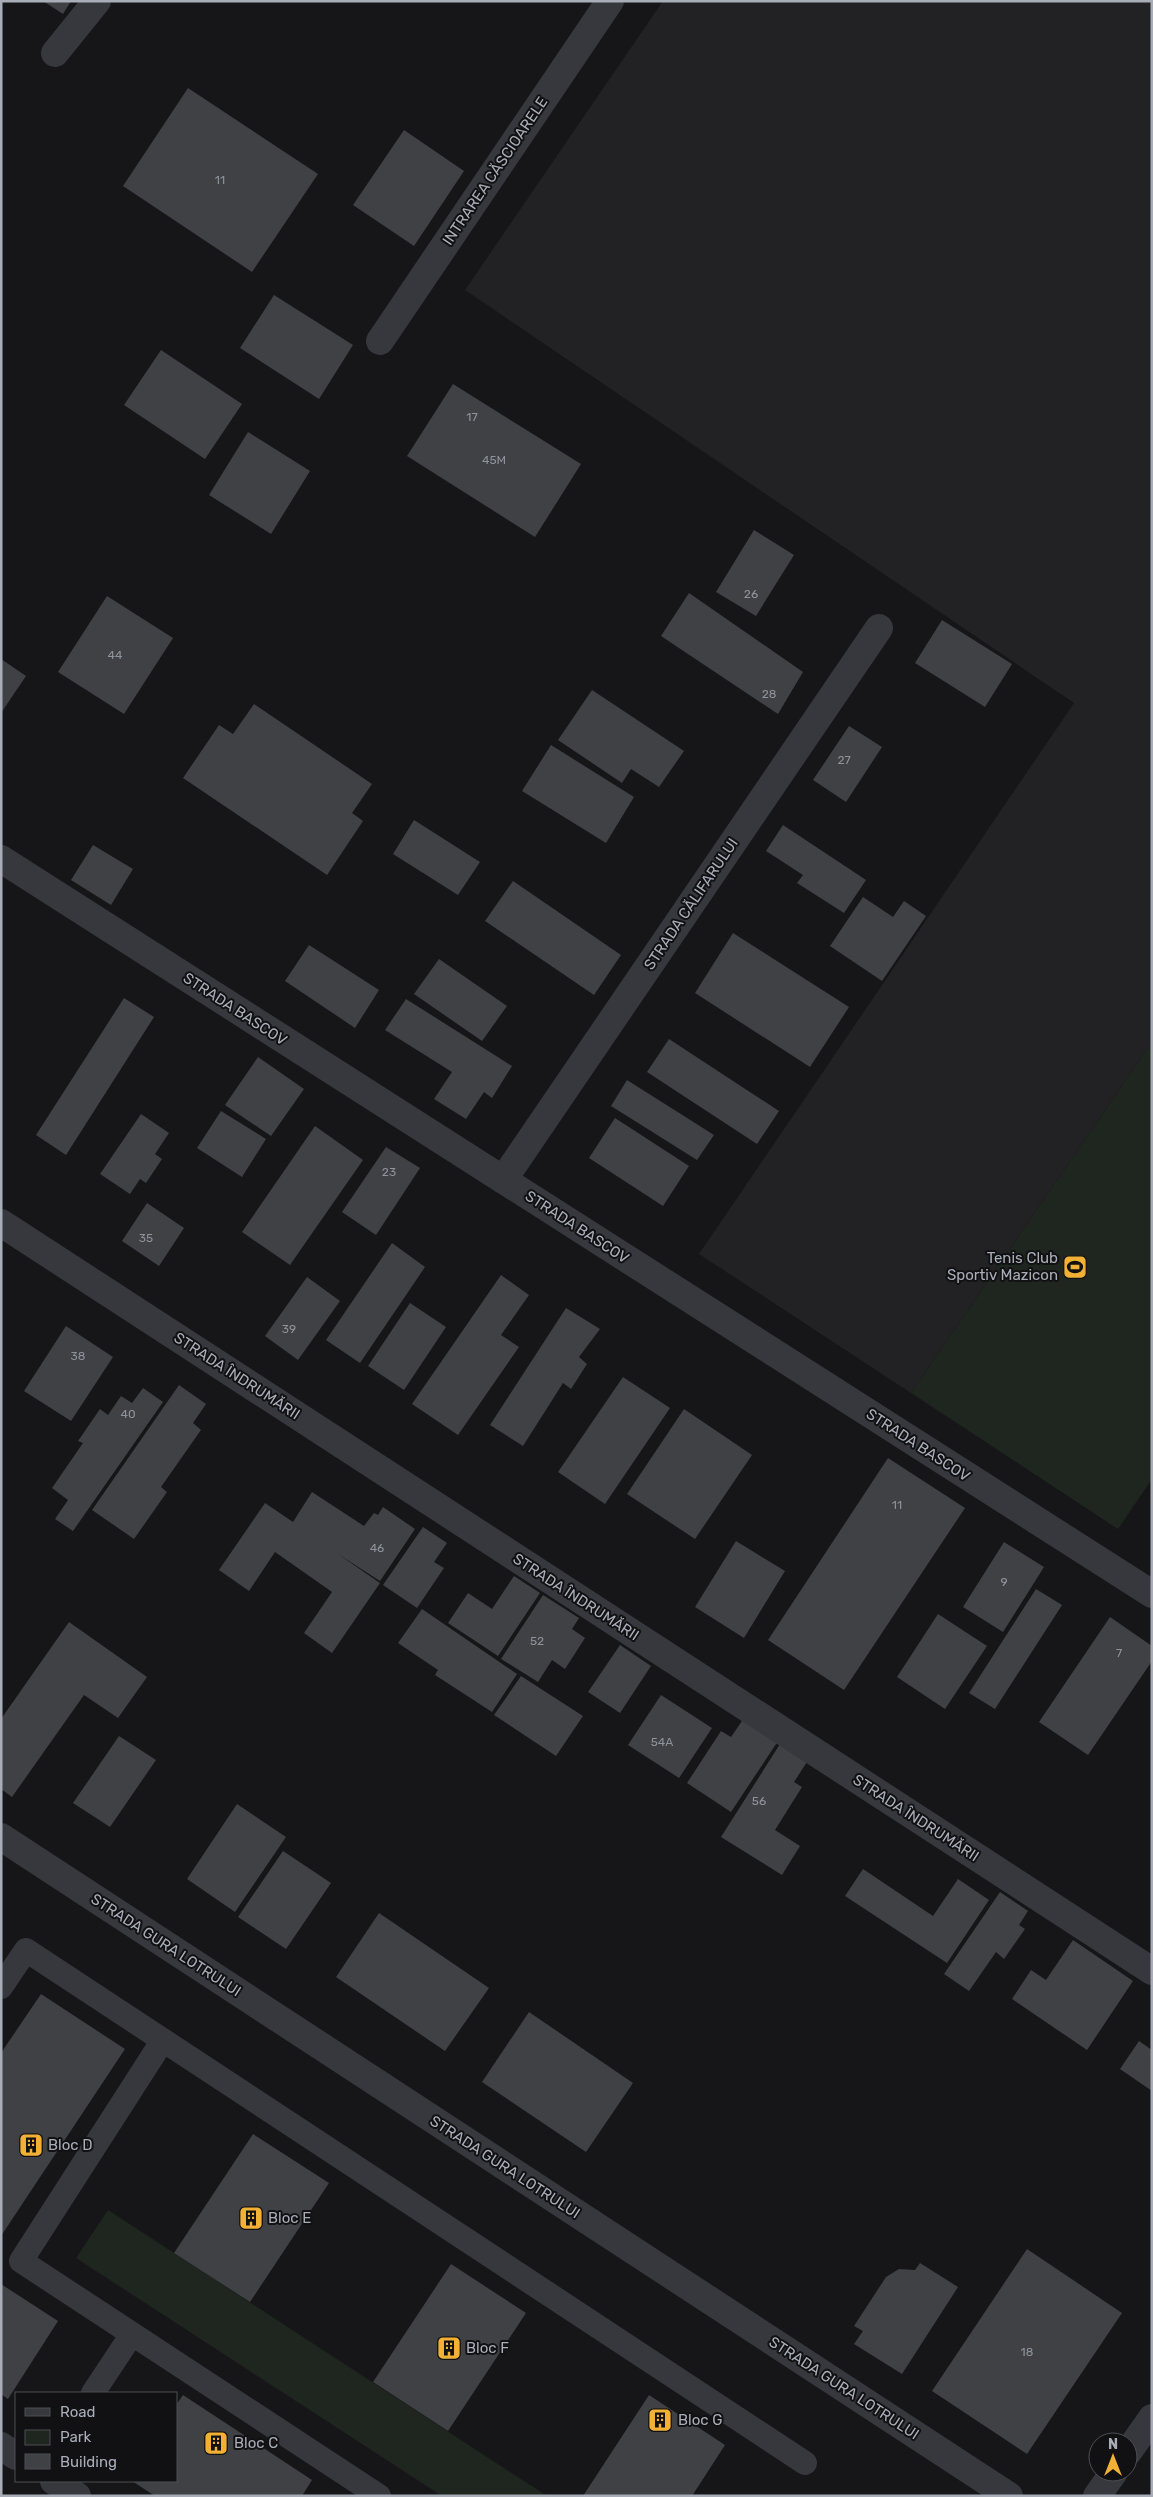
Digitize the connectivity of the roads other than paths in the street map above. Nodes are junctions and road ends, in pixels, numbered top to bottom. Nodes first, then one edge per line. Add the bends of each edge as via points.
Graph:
1 (97, 1) edge
2 (610, 1) edge
3 (55, 53) dead end
4 (380, 341) dead end
5 (879, 628) dead end
6 (1, 859) edge
7 (503, 1180) junction
8 (1, 1223) edge
9 (1151, 1593) edge
10 (1, 1837) edge
11 (1152, 1971) edge
12 (1, 1987) edge
13 (163, 2040) junction
14 (132, 2334) junction
15 (94, 2392) edge
16 (1152, 2418) edge
17 (1138, 2438) edge
18 (1, 2446) edge
19 (15, 2455) edge
20 (805, 2464) dead end
21 (56, 2482) edge
22 (1107, 2482) edge
23 (77, 2496) edge
24 (379, 2496) edge
25 (1009, 2496) edge
26 (1097, 2496) edge

1 - 3 street
2 - 4 street, INTRAREA CĂSCIOARELE
5 - 7 street, STRADA CĂLIFARULUI
6 - 7 street, STRADA BASCOV
7 - 9 street, STRADA BASCOV
8 - 11 street, STRADA ÎNDRUMĂRII
10 - 25 street, STRADA GURA LOTRULUI
12 - 13 lane via 26,1950
13 - 14 lane via 21,2261
13 - 20 lane
14 - 15 lane
14 - 24 lane
16 - 17 street
18 - 19 street
21 - 23 street
22 - 26 street

